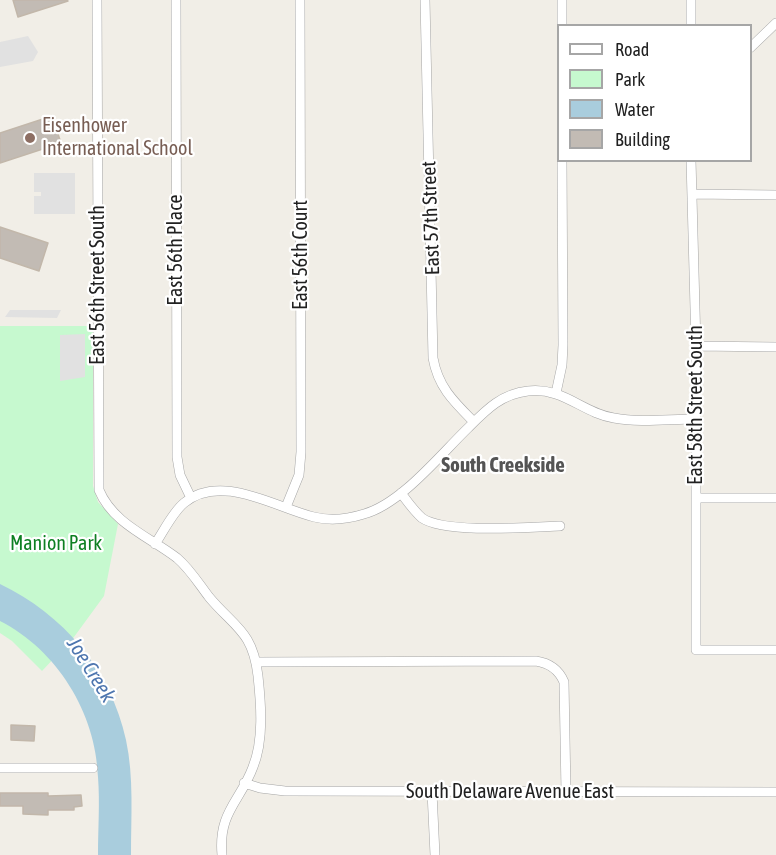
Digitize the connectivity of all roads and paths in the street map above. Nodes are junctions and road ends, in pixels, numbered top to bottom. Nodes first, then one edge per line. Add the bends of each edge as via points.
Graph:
1 (97, 0) edge
2 (176, 0) edge
3 (300, 0) edge
4 (425, 0) edge
5 (562, 0) edge
6 (691, 0) edge
7 (776, 23) edge
8 (562, 24) edge
9 (691, 24) edge
10 (752, 46) edge
11 (562, 162) edge
12 (692, 162) edge
13 (692, 194) junction
14 (776, 195) edge
15 (696, 346) junction
16 (776, 347) edge
17 (556, 393) junction
18 (696, 419) junction
19 (474, 422) junction
20 (401, 493) junction
21 (191, 498) junction
22 (696, 498) junction
23 (776, 498) edge
24 (286, 507) junction
25 (560, 526) dead end
26 (155, 544) junction
27 (776, 650) edge
28 (256, 662) junction
29 (0, 768) edge
30 (93, 768) dead end
31 (244, 783) junction
32 (432, 792) junction
33 (566, 792) junction
34 (776, 792) edge
35 (222, 855) edge
36 (435, 855) edge

1 - 26 street, East 56th Street South via 98,480 101,496 110,509
2 - 21 street, East 56th Place via 177,457
3 - 24 street, East 56th Court via 302,452 299,475
4 - 19 street, East 57th Street via 433,358 442,387
5 - 8 street
6 - 9 street
7 - 10 street
11 - 17 street via 563,345
12 - 13 street, East 58th Street South
13 - 14 street
13 - 15 street, East 58th Street South
15 - 16 street
15 - 18 street, East 58th Street South
17 - 18 street via 599,415 614,418
17 - 19 street via 513,394 493,404
18 - 22 street, East 58th Street South
19 - 20 street
20 - 24 street via 376,510 340,519 316,518
20 - 25 street via 423,518 442,525
21 - 24 street via 215,492 238,493
21 - 26 street
22 - 23 street
22 - 27 street, East 58th Street South via 696,650
26 - 28 street via 177,558 240,628
28 - 31 street via 259,740 253,768
28 - 33 street via 542,662 562,676 566,692
29 - 30 street
31 - 32 street, South Delaware Avenue East via 285,791
31 - 35 street via 223,826
32 - 33 street, South Delaware Avenue East
32 - 36 street
33 - 34 street, South Delaware Avenue East

